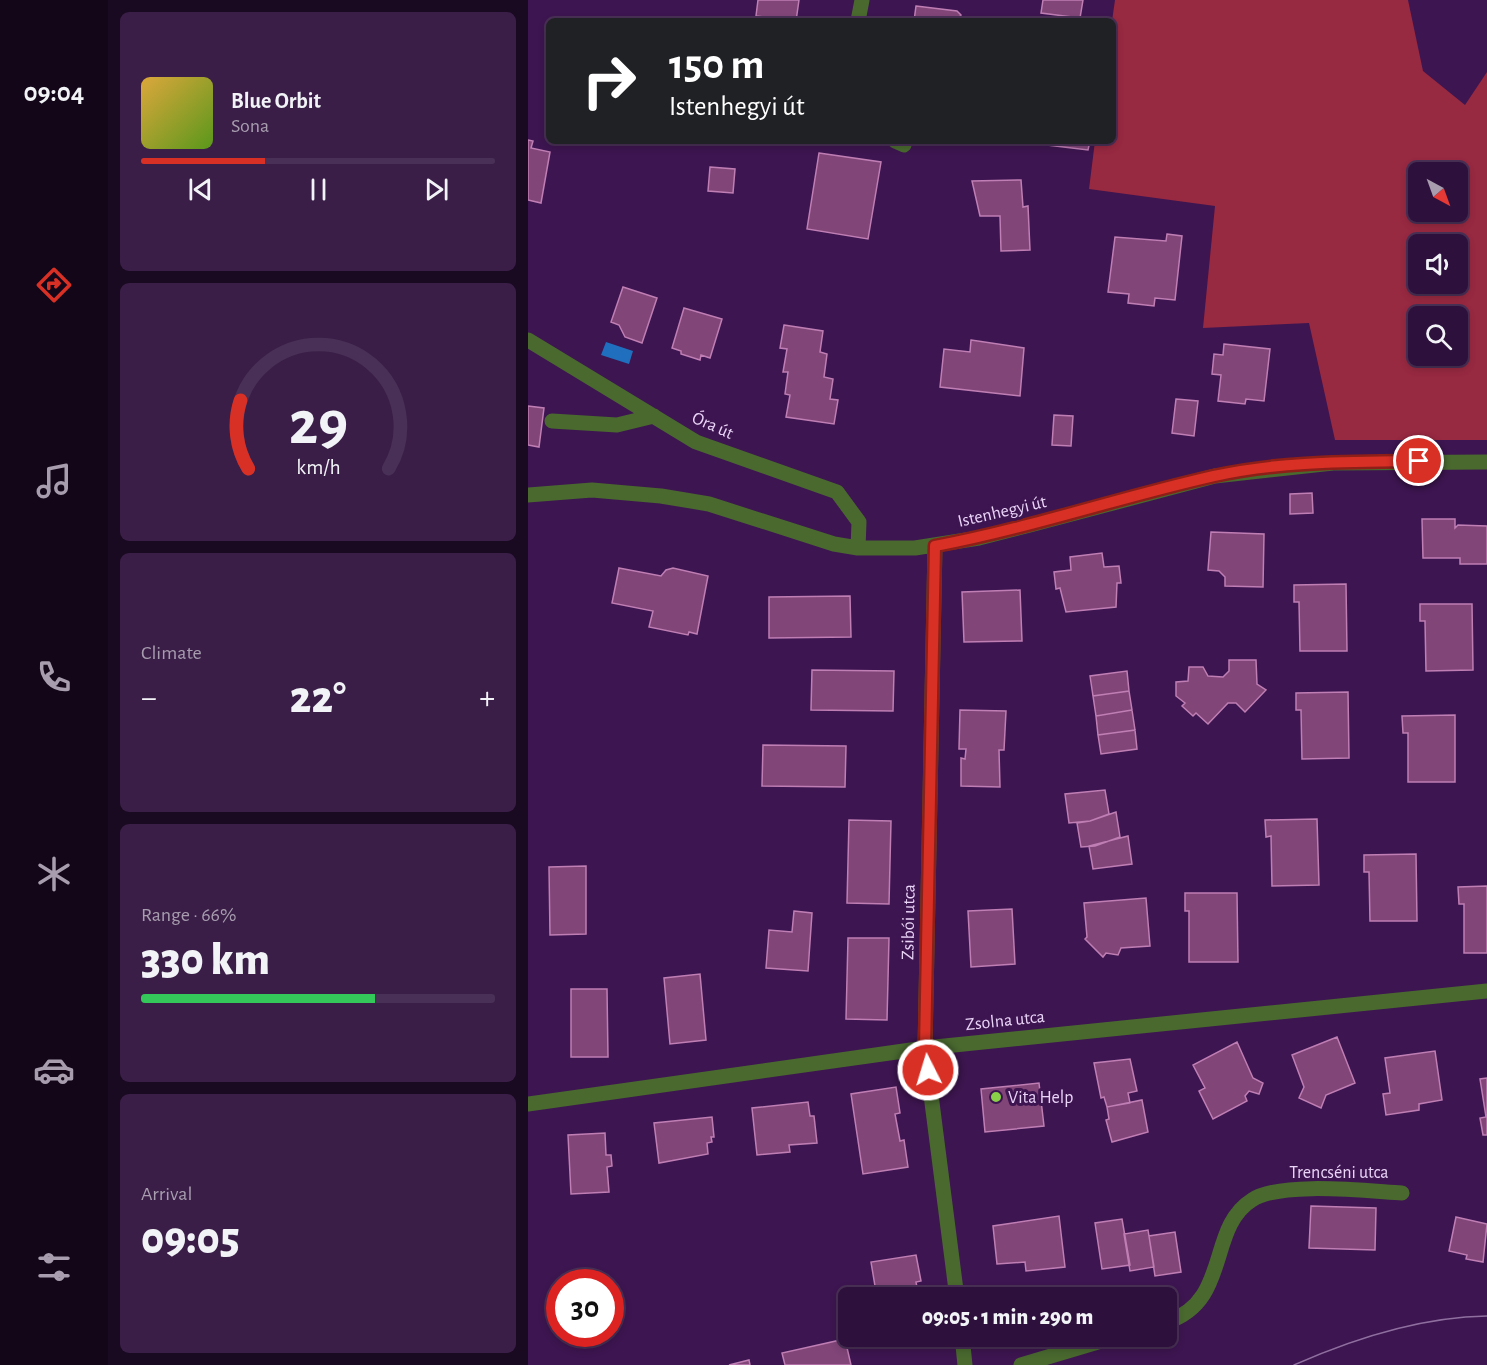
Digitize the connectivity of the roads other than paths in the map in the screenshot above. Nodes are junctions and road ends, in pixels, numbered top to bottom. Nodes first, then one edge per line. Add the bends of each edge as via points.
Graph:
1 (861, 0) edge
2 (858, 18) edge
3 (528, 340) edge
4 (654, 416) junction
5 (552, 421) dead end
6 (1487, 462) edge
7 (528, 495) edge
8 (935, 546) junction
9 (858, 548) junction
10 (1487, 991) edge
11 (925, 1048) junction
12 (528, 1104) edge
13 (1402, 1193) dead end
14 (956, 1287) edge
15 (1177, 1316) edge
16 (963, 1347) edge
17 (1081, 1347) edge
18 (965, 1365) edge
19 (1021, 1365) edge

1 - 2 street
3 - 4 street, Óra út
4 - 5 street via 617,425
4 - 9 street, Óra út via 696,442 837,492 859,522
6 - 8 street, Istenhegyi út via 1334,462 1215,476
7 - 9 street, Istenhegyi út via 592,490 660,496 709,504 805,536
8 - 9 street, Istenhegyi út
8 - 11 street, Zsibói utca
10 - 11 street, Zsolna utca
11 - 12 street, Zsolna utca
11 - 14 street, Zsibói utca
13 - 15 street, Trencséni utca via 1293,1190 1253,1199 1232,1221 1205,1294 1196,1305
16 - 18 street
17 - 19 street

